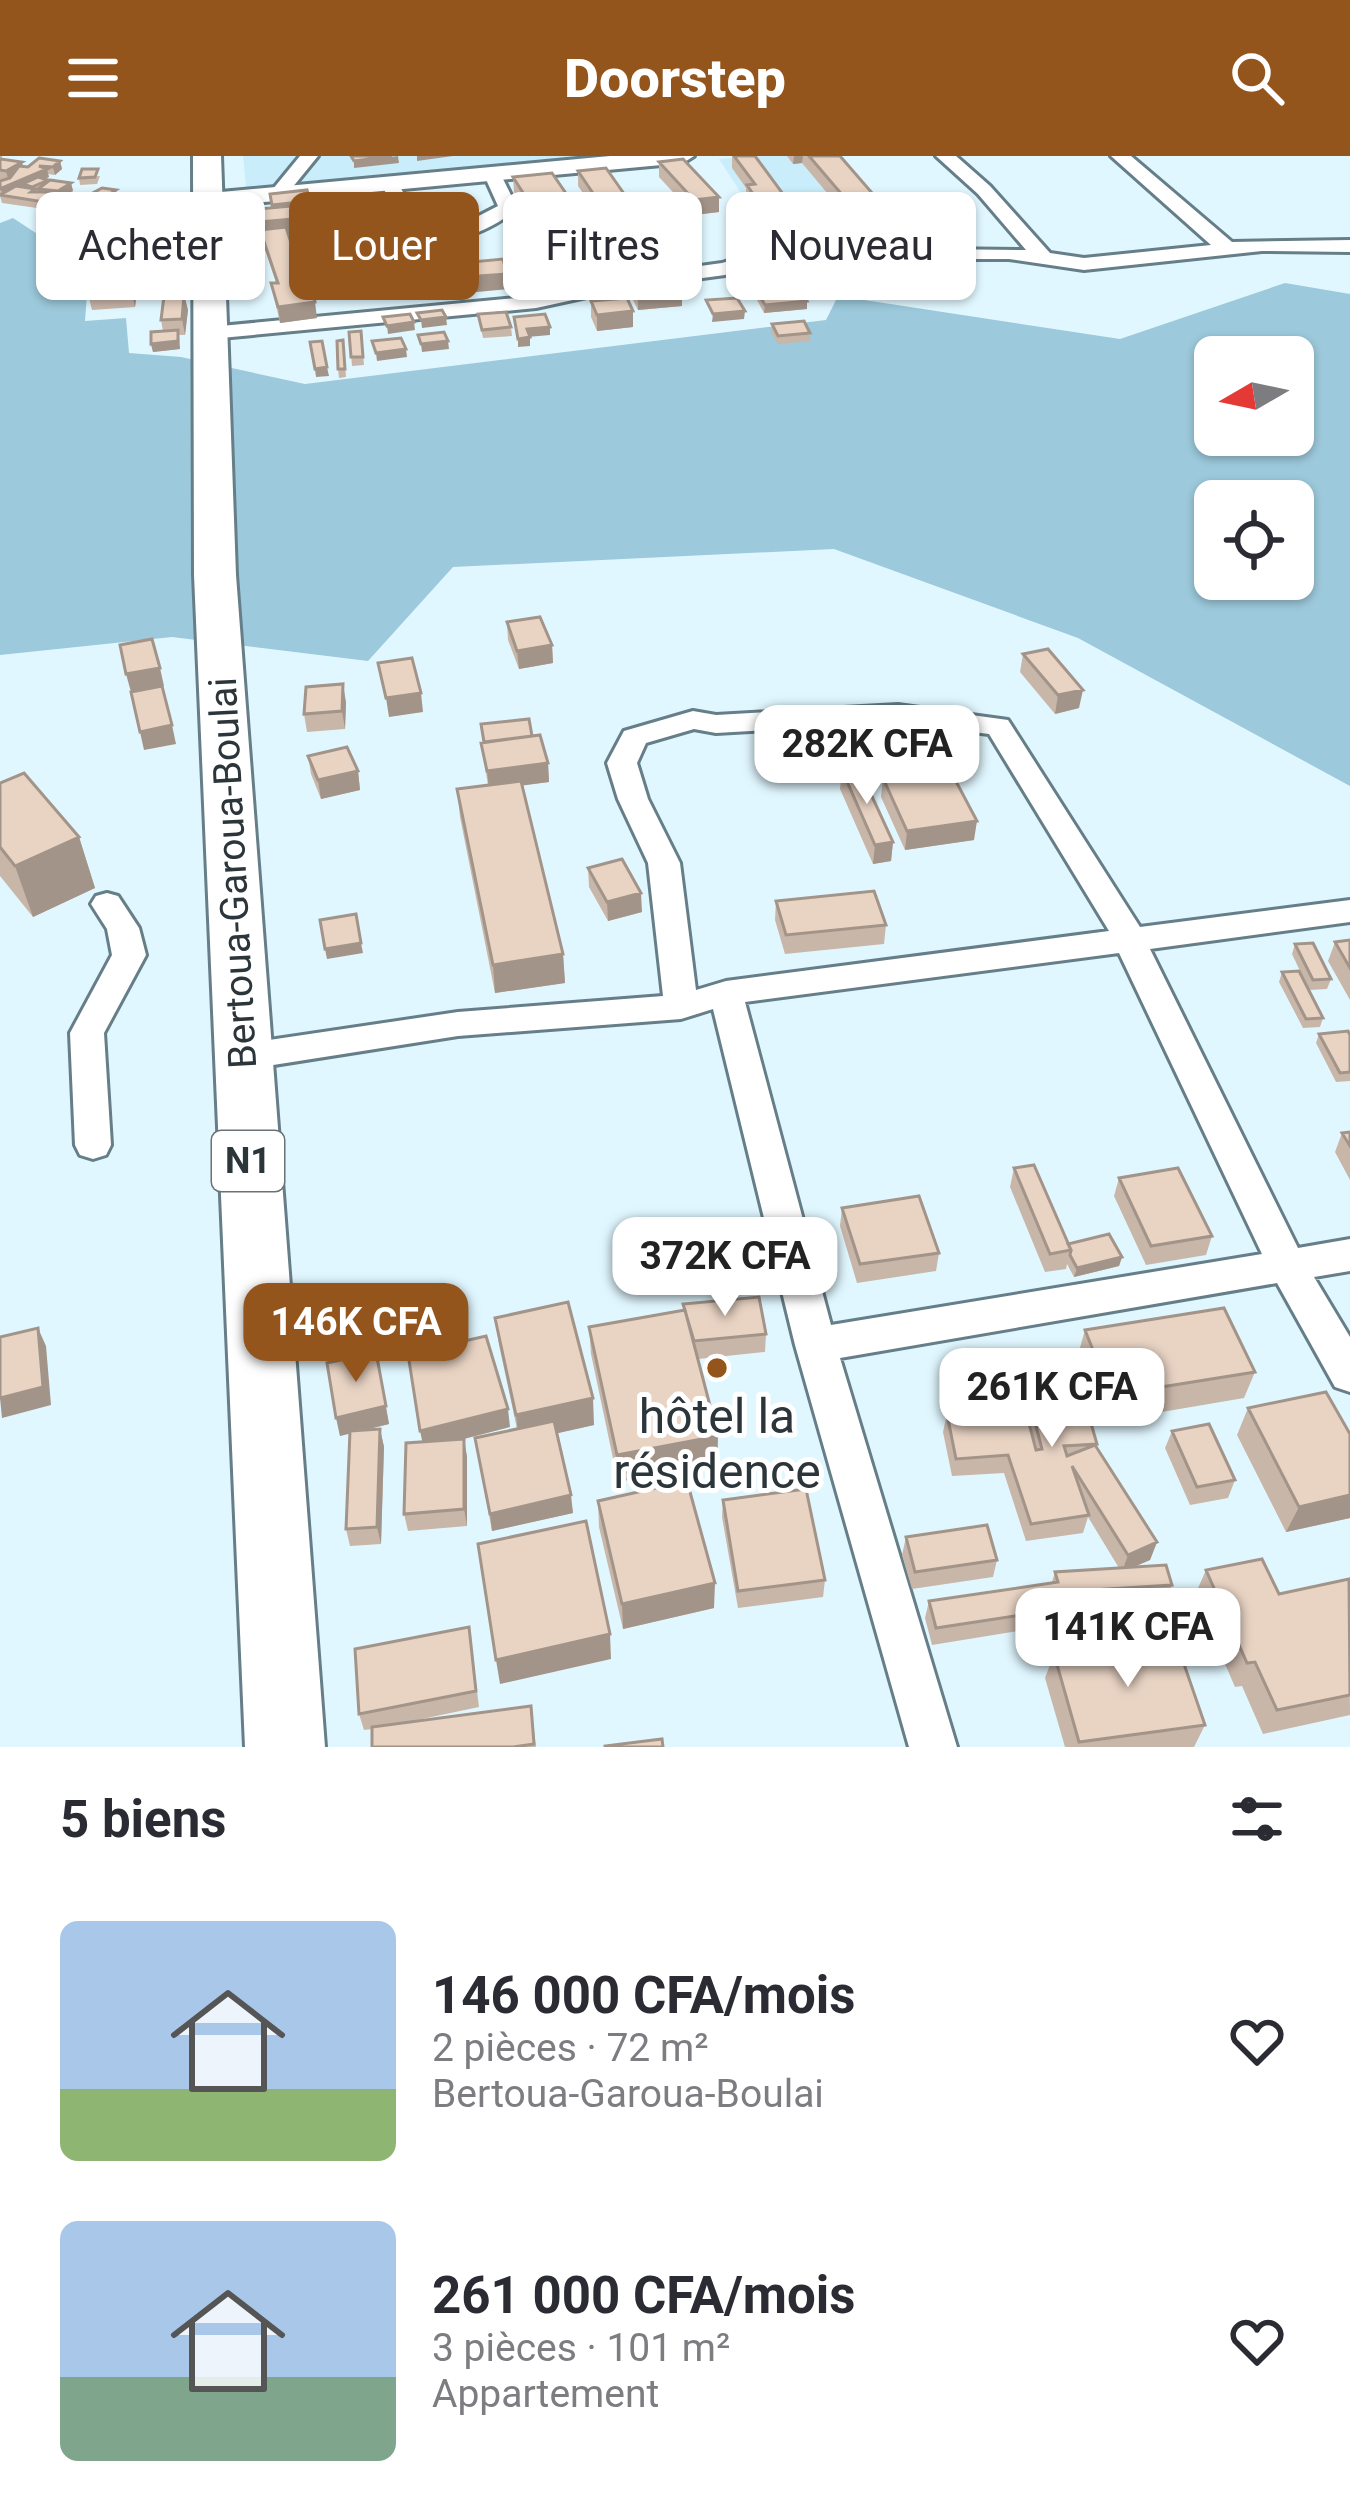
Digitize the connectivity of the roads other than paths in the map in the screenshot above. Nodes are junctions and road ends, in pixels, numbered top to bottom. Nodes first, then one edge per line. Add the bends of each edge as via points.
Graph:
1 (207, 156) edge
2 (309, 156) edge
3 (683, 156) edge
4 (945, 156) edge
5 (1120, 156) edge
6 (493, 175) junction
7 (390, 184) junction
8 (209, 192) edge
9 (394, 192) edge
10 (277, 195) junction
11 (265, 196) edge
12 (479, 222) edge
13 (1350, 246) edge
14 (1227, 248) junction
15 (1043, 257) junction
16 (210, 300) edge
17 (210, 333) junction
18 (107, 904) dead end
19 (1350, 911) edge
20 (1131, 943) junction
21 (726, 993) junction
22 (681, 1007) junction
23 (242, 1057) junction
24 (93, 1145) dead end
25 (1350, 1255) edge
26 (1287, 1266) junction
27 (815, 1345) junction
28 (1350, 1374) edge
29 (285, 1747) edge
30 (932, 1747) edge

1 - 8 highway, Bertoua-Garoua-Boulai / N1
2 - 10 street
3 - 6 street
4 - 15 street
5 - 14 street
6 - 7 street
6 - 12 street via 508,207
7 - 9 street
7 - 10 street
10 - 11 street
13 - 14 street
14 - 15 street via 1096,263
15 - 17 street via 773,253 536,302
16 - 17 highway, Bertoua-Garoua-Boulai / N1
17 - 23 highway, Bertoua-Garoua-Boulai / N1
18 - 24 street via 129,955 87,1033
19 - 20 street
20 - 21 street
20 - 22 street via 998,726 898,714 693,720 634,737 622,764 664,863
20 - 26 street
21 - 22 street
21 - 27 street
22 - 23 street via 458,1024
23 - 29 highway, Bertoua-Garoua-Boulai / N1
25 - 26 street
26 - 27 street
26 - 28 street
27 - 30 street

